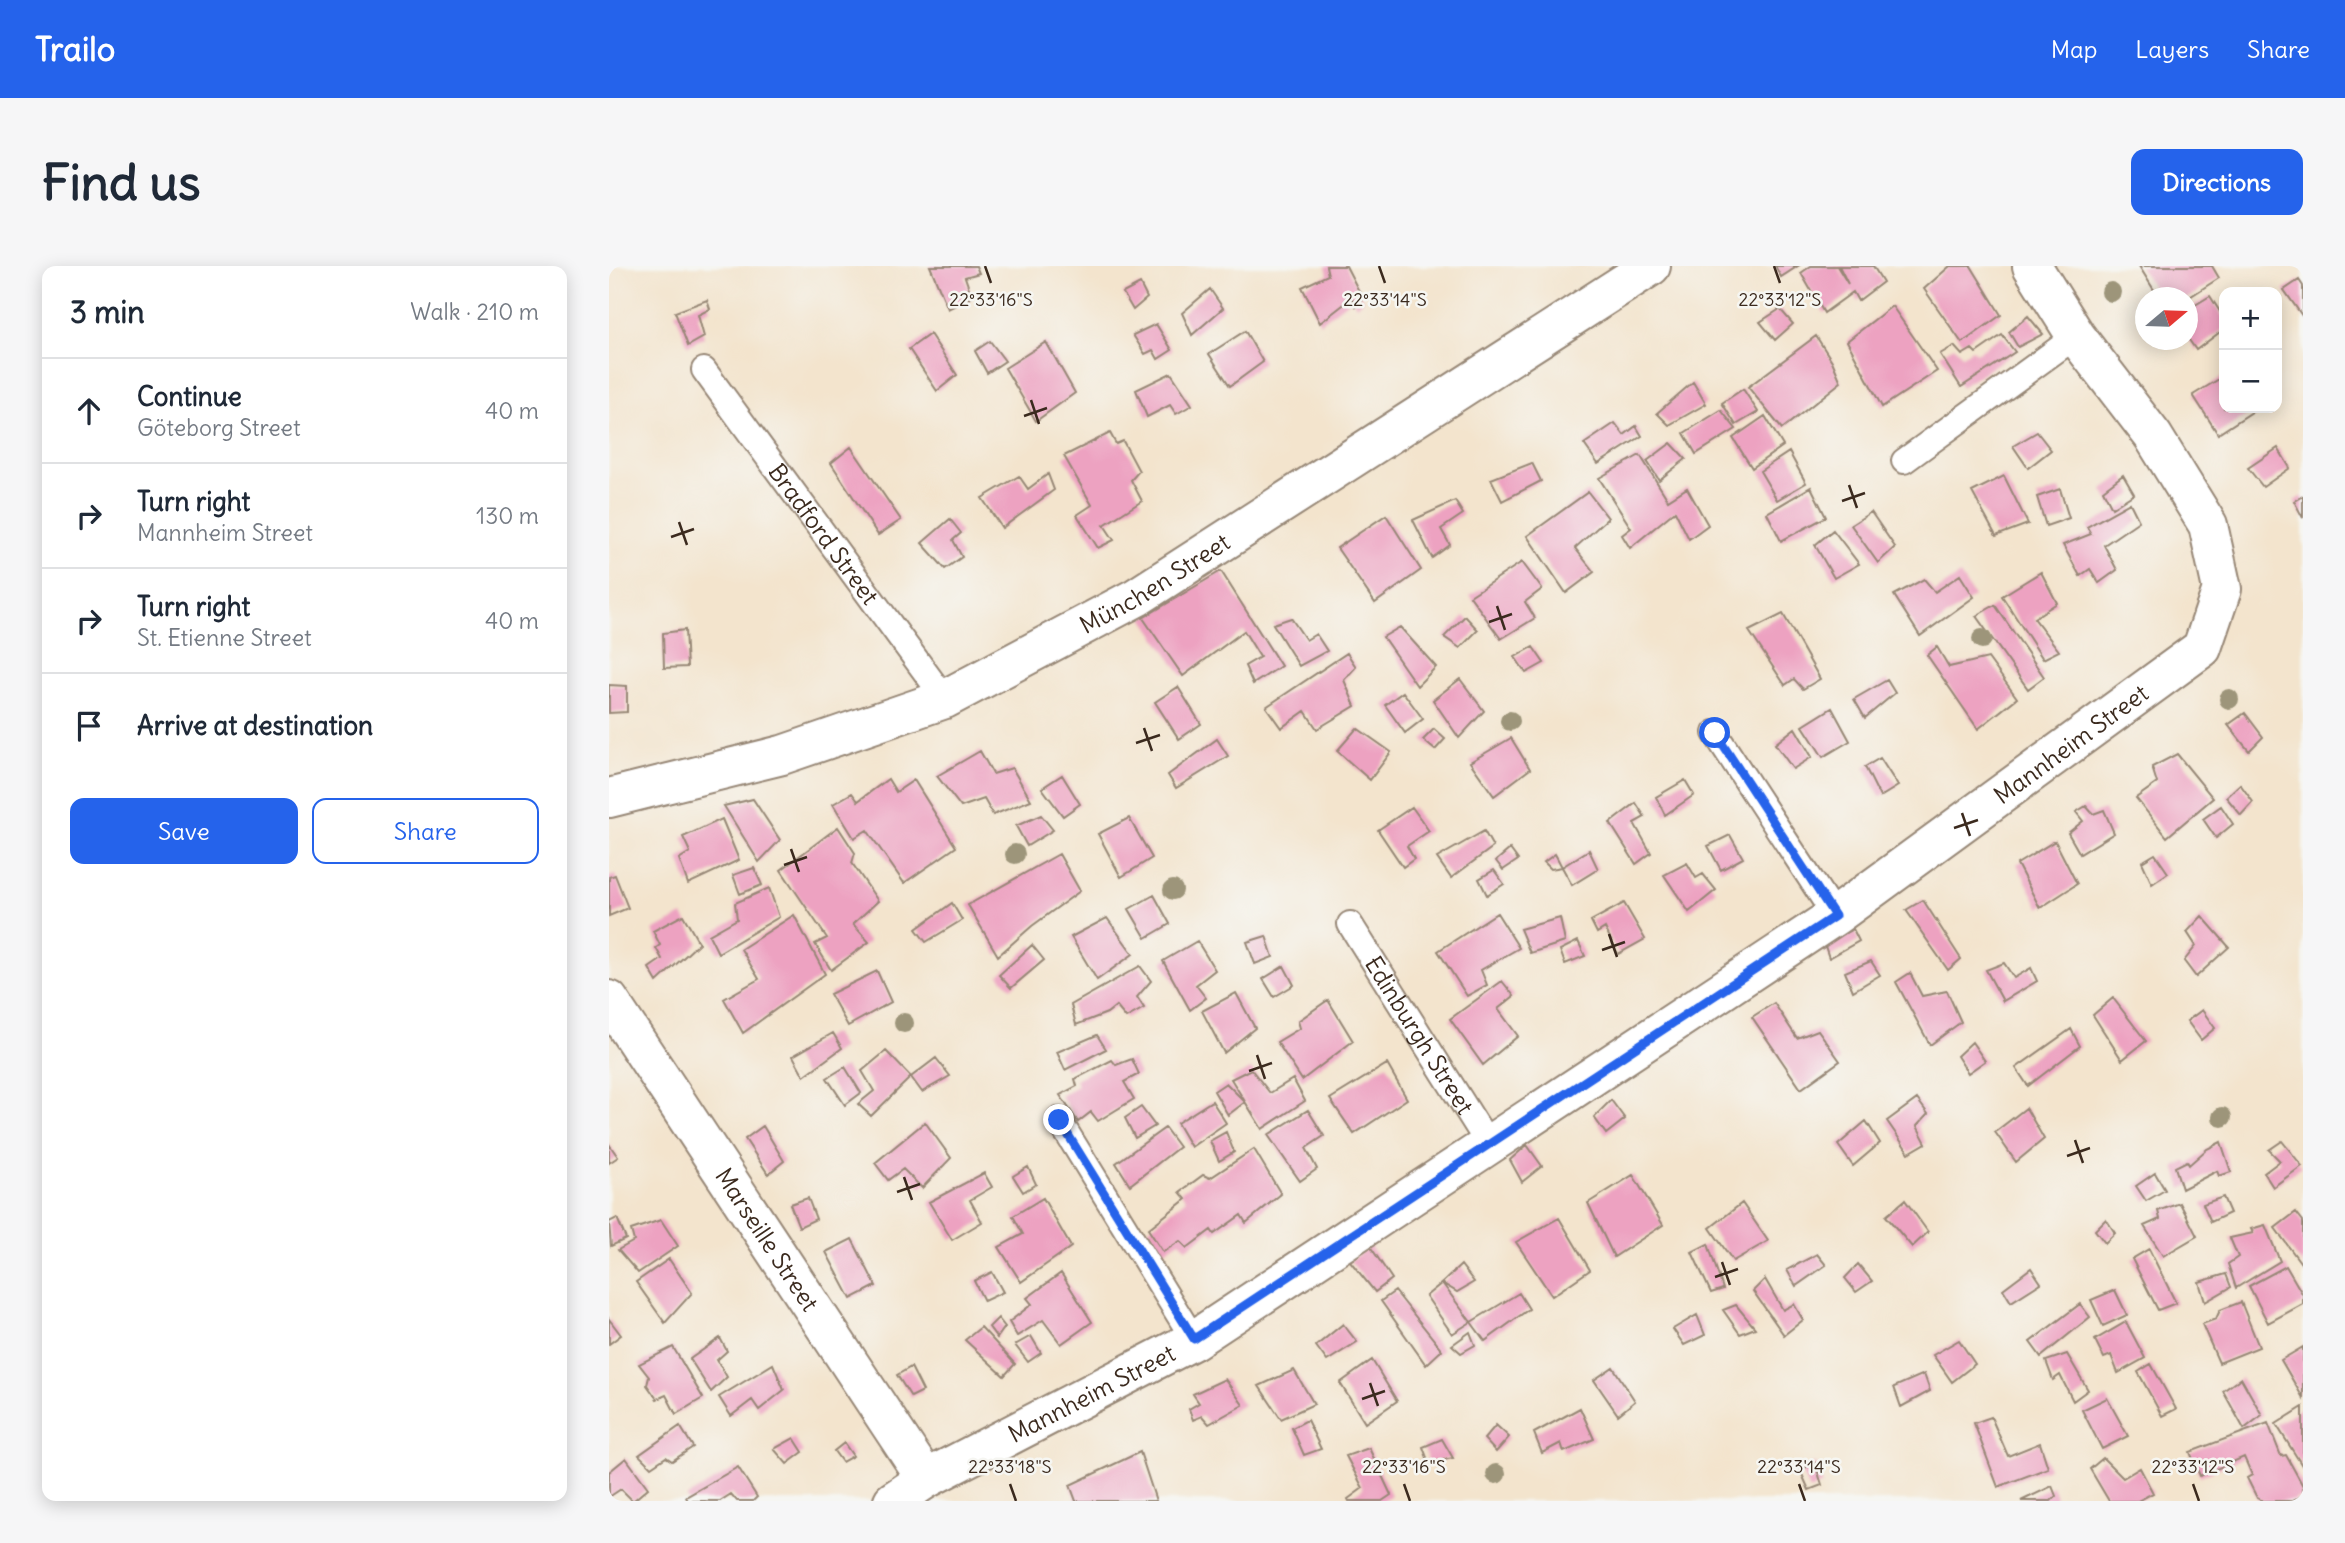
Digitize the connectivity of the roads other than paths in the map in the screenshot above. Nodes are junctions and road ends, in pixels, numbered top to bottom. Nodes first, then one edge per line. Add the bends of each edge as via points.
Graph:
1 (1651, 266) edge
2 (2032, 266) edge
3 (2076, 336) junction
4 (704, 370) dead end
5 (1904, 461) dead end
6 (945, 699) junction
7 (1715, 733) dead end
8 (609, 798) edge
9 (1835, 916) junction
10 (1350, 924) dead end
11 (609, 1000) edge
12 (1059, 1120) dead end
13 (1489, 1145) junction
14 (1194, 1339) junction
15 (926, 1479) junction
16 (893, 1501) edge

1 - 6 street, München Street via 1137,597
2 - 3 street, Mannheim Street
3 - 5 lane
3 - 9 street, Mannheim Street via 2153,436 2208,525 2222,589 2202,648
4 - 6 lane, Bradford Street
6 - 8 street, München Street via 782,754
7 - 9 lane
9 - 13 street, Mannheim Street
10 - 13 lane, Edinburgh Street
11 - 15 street, Marseille Street
12 - 14 lane
13 - 14 street, Mannheim Street
14 - 15 street, Mannheim Street
15 - 16 street, Mannheim Street

